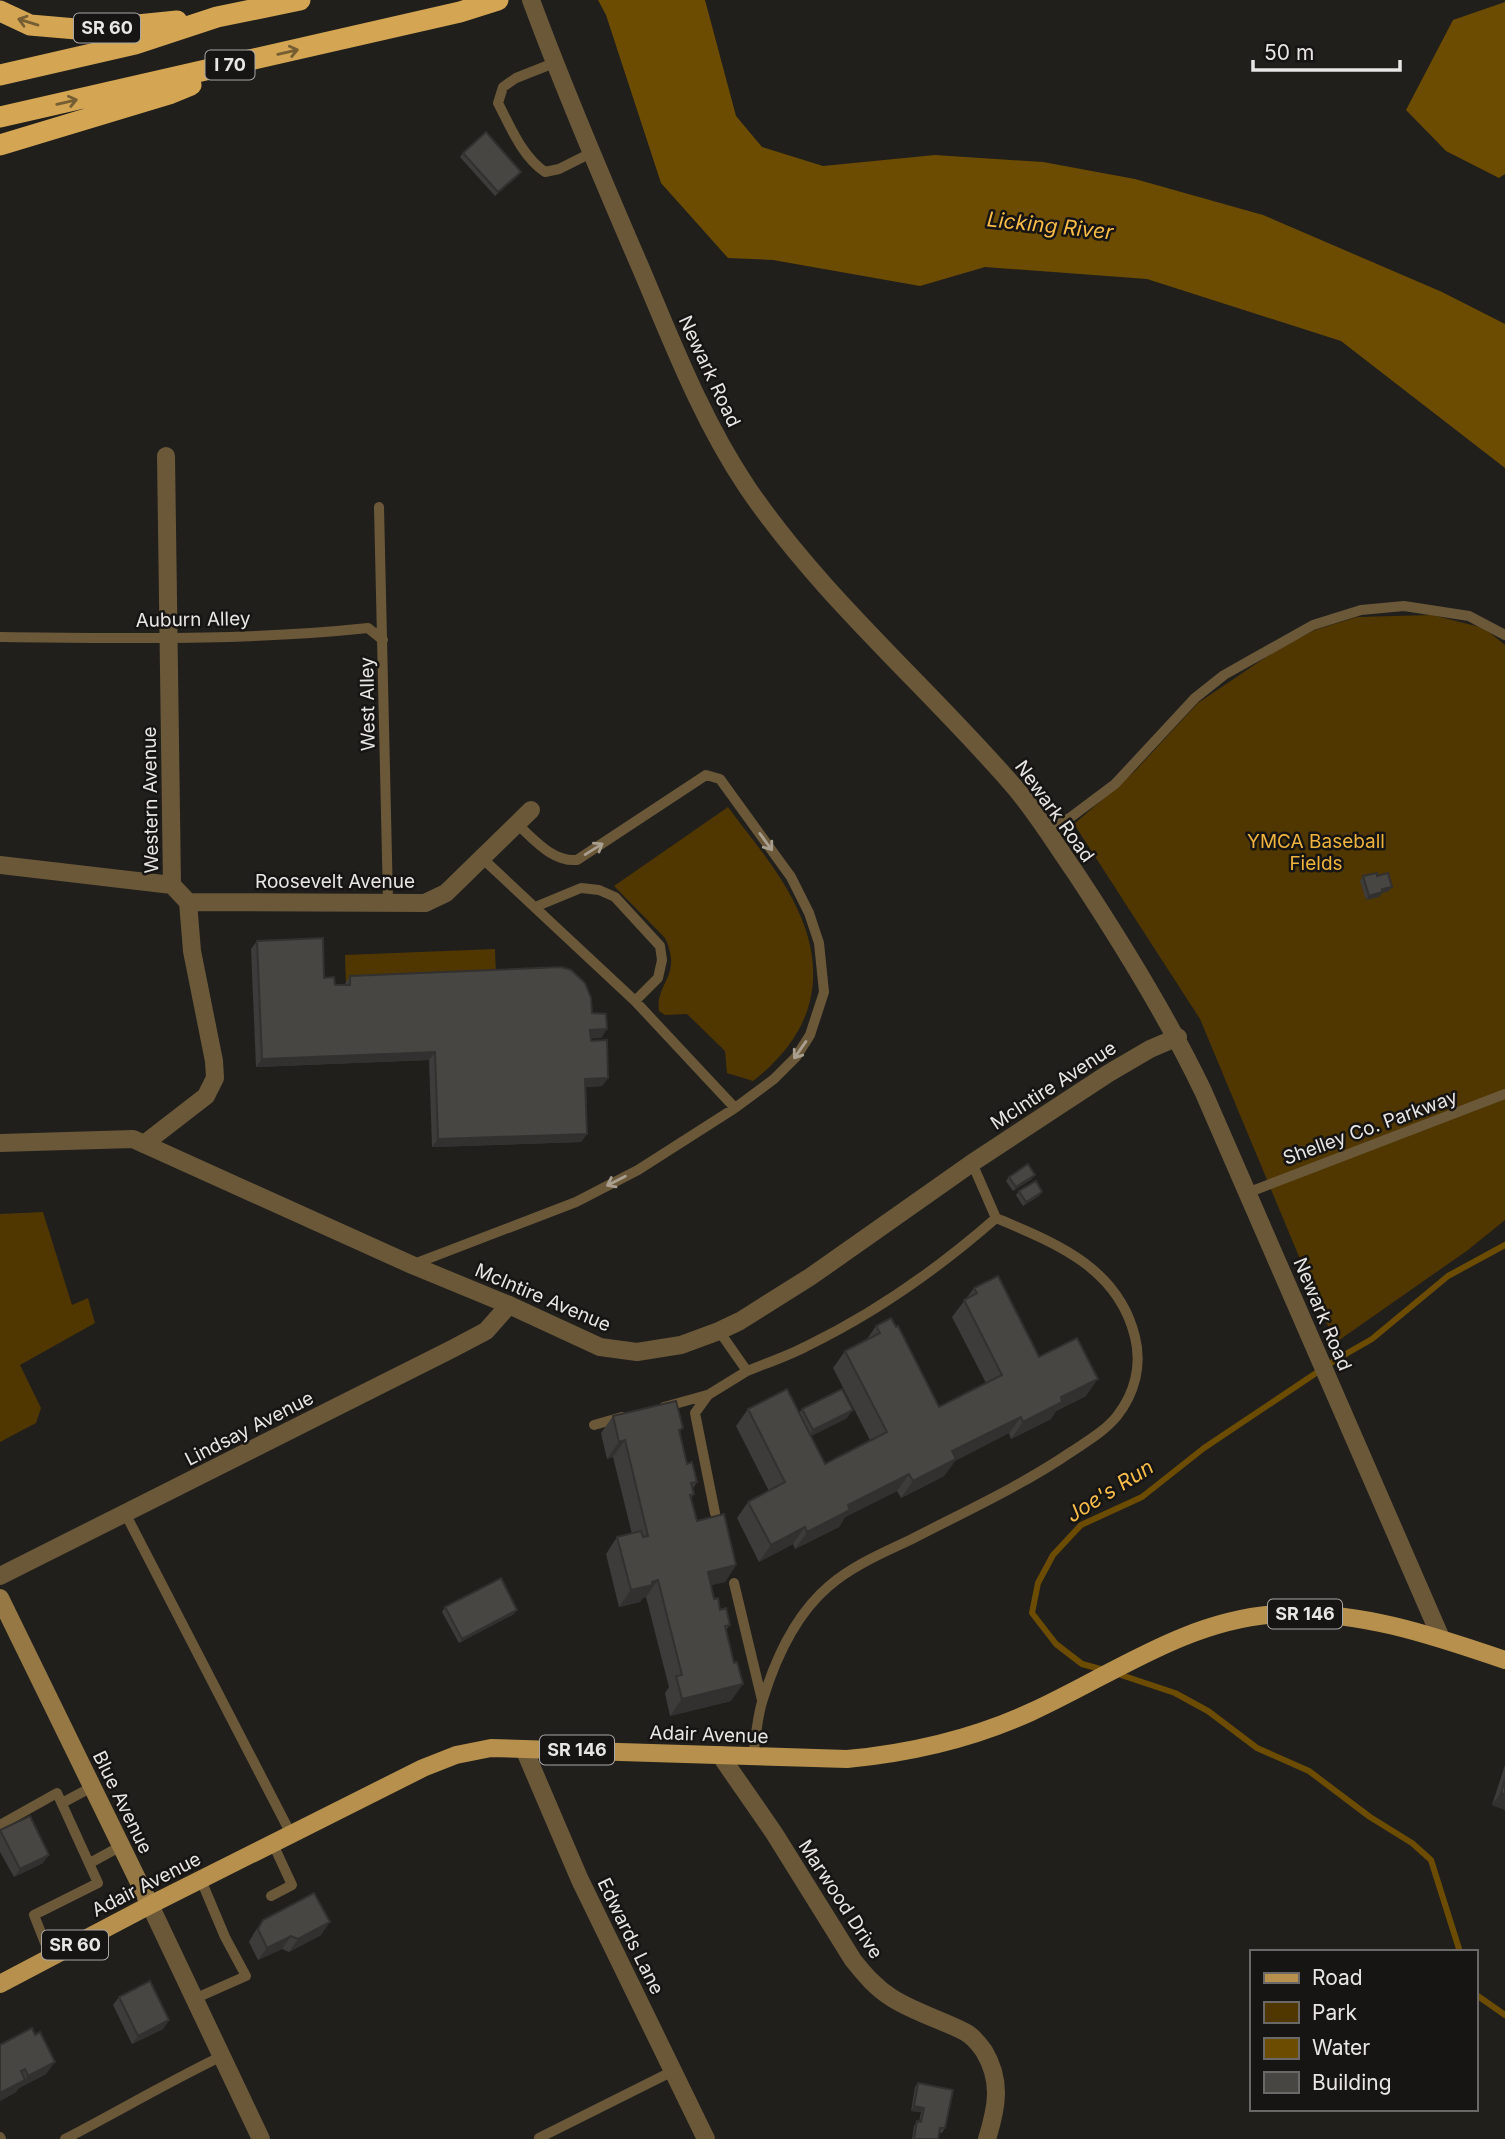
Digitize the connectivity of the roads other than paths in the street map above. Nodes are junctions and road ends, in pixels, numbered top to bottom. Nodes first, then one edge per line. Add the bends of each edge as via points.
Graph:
1 (300, 0) edge
2 (498, 0) edge
3 (531, 0) edge
4 (0, 11) edge
5 (217, 17) junction
6 (242, 63) junction
7 (554, 63) junction
8 (0, 75) edge
9 (0, 117) edge
10 (0, 145) edge
11 (591, 153) junction
12 (166, 456) dead end
13 (379, 507) dead end
14 (1505, 635) edge
15 (0, 637) edge
16 (169, 639) junction
17 (383, 640) junction
18 (531, 810) dead end
19 (517, 824) junction
20 (1047, 831) junction
21 (482, 858) junction
22 (0, 865) edge
23 (172, 885) junction
24 (388, 901) junction
25 (188, 902) junction
26 (535, 907) junction
27 (635, 1001) junction
28 (1178, 1037) junction
29 (1505, 1094) edge
30 (735, 1108) junction
31 (0, 1143) edge
32 (145, 1144) junction
33 (972, 1163) junction
34 (1247, 1193) junction
35 (996, 1218) junction
36 (412, 1265) junction
37 (509, 1305) junction
38 (719, 1331) junction
39 (747, 1371) junction
40 (708, 1395) junction
41 (647, 1411) edge
42 (634, 1415) edge
43 (594, 1425) dead end
44 (125, 1513) junction
45 (715, 1513) edge
46 (0, 1576) edge
47 (734, 1583) edge
48 (0, 1598) edge
49 (1441, 1638) junction
50 (1505, 1660) edge
51 (762, 1700) junction
52 (524, 1749) junction
53 (720, 1755) junction
54 (753, 1756) junction
55 (92, 1787) junction
56 (62, 1803) junction
57 (0, 1825) edge
58 (291, 1834) junction
59 (273, 1844) junction
60 (121, 1846) junction
61 (90, 1863) junction
62 (201, 1880) junction
63 (271, 1896) dead end
64 (150, 1905) junction
65 (51, 1958) junction
66 (0, 1984) edge
67 (194, 1999) junction
68 (222, 2056) junction
69 (673, 2071) junction
70 (539, 2138) edge
71 (65, 2139) edge
72 (261, 2139) edge
73 (706, 2139) edge
74 (987, 2139) edge

1 - 5 highway, I 70
6 -> 2 highway, I 70
3 - 7 street, Newark Road
5 -> 4 highway, SR 60 via 88,30 30,25
5 - 8 highway, I 70 via 135,44
9 -> 6 highway, I 70
6 - 10 highway via 169,94
7 - 11 street, Newark Road
7 - 11 lane via 503,87 498,103 522,148 545,172
11 - 20 street, Newark Road via 691,386 747,485 820,579 1005,777
12 - 16 street, Western Avenue
13 - 17 lane, West Alley
14 - 20 lane via 1469,617 1404,606 1362,610 1313,625 1224,675 1195,698 1115,784
15 - 16 lane, Auburn Alley
16 - 17 lane, Auburn Alley via 368,628
16 - 23 street, Western Avenue
17 - 24 lane, West Alley
18 - 19 street, Roosevelt Avenue
19 - 21 street, Roosevelt Avenue
19 -> 30 lane via 554,856 577,860 706,775 720,779 798,889 819,943 824,992 810,1035 796,1057
20 - 28 street, Newark Road via 1141,972
21 - 24 street, Roosevelt Avenue via 446,893 425,903
21 - 26 lane
22 - 23 street
23 - 25 street, Western Avenue
24 - 25 street, Roosevelt Avenue
25 - 32 street via 215,1079 206,1096
26 - 27 lane
26 - 27 lane via 582,888 615,897 660,946 658,978
27 - 30 lane
28 - 33 street, McIntire Avenue via 1109,1073
28 - 34 street, Newark Road
29 - 34 lane, Shelley Co. Parkway
30 -> 36 lane via 638,1170 576,1202
31 - 32 street, McIntire Avenue via 133,1139
32 - 36 street, McIntire Avenue
33 - 35 lane
33 - 38 street, McIntire Avenue via 799,1284
34 - 49 street, Newark Road
35 - 39 lane via 915,1282 869,1311 807,1346
35 - 51 lane via 1061,1246 1109,1285 1132,1323 1137,1346 1137,1375 1127,1400 1093,1437 1033,1478 867,1561 830,1585 794,1625
36 - 37 street, McIntire Avenue
37 - 38 street, McIntire Avenue via 600,1347 637,1352 681,1345
37 - 44 street, Lindsay Avenue via 475,1337
38 - 39 lane
39 - 40 lane
40 - 41 lane
40 - 45 lane via 695,1413
42 - 43 lane
44 - 46 street, Lindsay Avenue
44 - 58 lane
47 - 51 lane
48 - 55 main road, Blue Avenue
49 - 50 main road, SR 146
49 - 54 main road, Adair Avenue / SR 146 via 1319,1614 1239,1619 1169,1641 1032,1711 950,1742 847,1759
51 - 54 lane
52 - 53 main road, Adair Avenue / SR 146
52 - 58 main road, Adair Avenue / SR 146 via 491,1748 456,1755
52 - 69 street, Edwards Lane via 580,1880
53 - 54 main road, Adair Avenue / SR 146
53 - 74 street, Marwood Drive via 866,1977 895,2000 969,2034 981,2047 991,2063 997,2089
55 - 56 lane
55 - 60 main road, Blue Avenue
56 - 57 lane via 57,1793
56 - 61 lane
58 - 59 main road, Adair Avenue / SR 146
59 - 62 main road, Adair Avenue / SR 146
59 - 63 lane via 292,1885
60 - 61 lane
60 - 64 main road, Blue Avenue
61 - 65 lane via 98,1883 34,1916
62 - 64 main road, Adair Avenue / SR 146
62 - 67 lane via 246,1976
64 - 65 main road, Adair Avenue / SR 60
64 - 67 street, Blue Avenue
65 - 66 main road, Adair Avenue / SR 60
67 - 68 street, Blue Avenue
68 - 71 lane
68 - 72 street, Blue Avenue
69 - 70 lane
69 - 73 street, Edwards Lane

